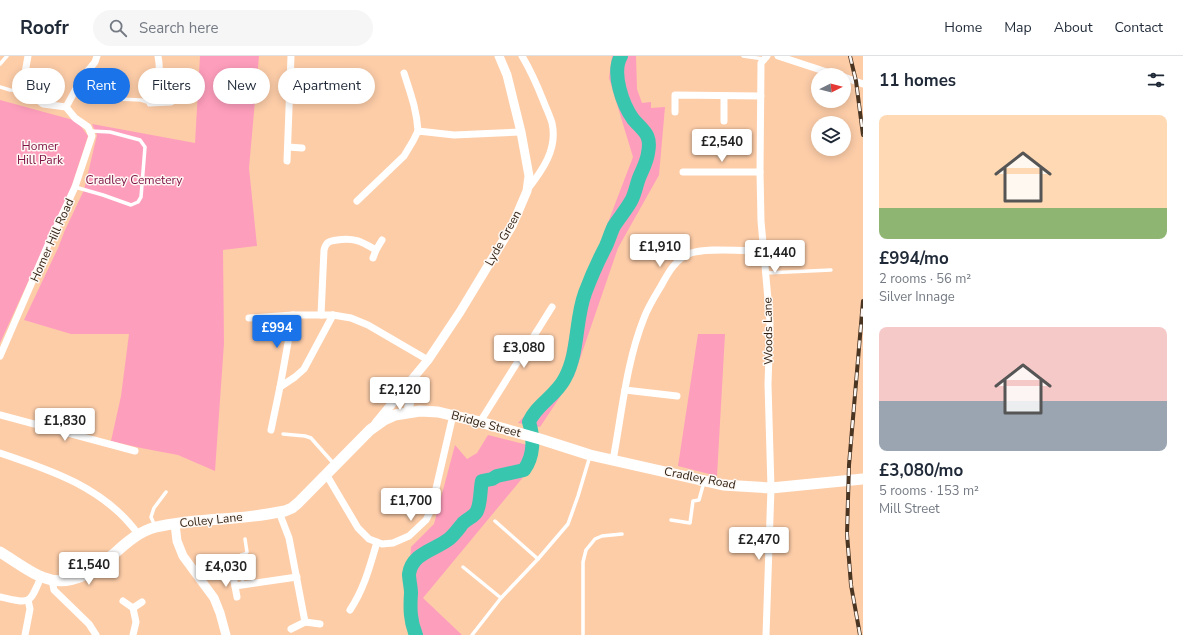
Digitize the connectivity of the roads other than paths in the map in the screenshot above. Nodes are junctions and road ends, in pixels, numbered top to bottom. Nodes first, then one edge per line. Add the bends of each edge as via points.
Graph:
1 (7, 56) edge
2 (28, 56) edge
3 (97, 56) edge
4 (158, 56) edge
5 (291, 56) edge
6 (499, 56) edge
7 (522, 56) edge
8 (743, 56) edge
9 (778, 56) edge
10 (766, 58) edge
11 (0, 64) edge
12 (26, 68) edge
13 (159, 68) edge
14 (815, 68) edge
15 (404, 73) dead end
16 (851, 80) edge
17 (863, 84) edge
18 (0, 87) edge
19 (12, 90) edge
20 (724, 96) junction
21 (761, 96) junction
22 (43, 104) edge
23 (66, 107) junction
24 (675, 112) dead end
25 (724, 121) dead end
26 (90, 131) junction
27 (418, 131) junction
28 (521, 132) junction
29 (288, 147) junction
30 (302, 148) dead end
31 (287, 162) dead end
32 (683, 172) dead end
33 (760, 172) junction
34 (75, 187) junction
35 (527, 191) junction
36 (357, 201) dead end
37 (382, 240) dead end
38 (376, 250) junction
39 (763, 250) junction
40 (373, 258) dead end
41 (831, 270) dead end
42 (765, 274) junction
43 (552, 307) dead end
44 (293, 315) junction
45 (321, 315) junction
46 (333, 315) junction
47 (249, 318) dead end
48 (0, 356) edge
49 (428, 360) junction
50 (413, 379) junction
51 (280, 387) junction
52 (625, 390) junction
53 (677, 396) dead end
54 (408, 412) junction
55 (0, 415) edge
56 (453, 415) junction
57 (480, 422) junction
58 (271, 430) dead end
59 (370, 430) junction
60 (283, 434) dead end
61 (540, 439) joint
62 (135, 451) dead end
63 (0, 453) edge
64 (590, 455) junction
65 (614, 460) junction
66 (335, 465) junction
67 (326, 474) junction
68 (863, 479) edge
69 (704, 480) junction
70 (771, 488) junction
71 (166, 492) dead end
72 (279, 512) junction
73 (671, 520) dead end
74 (495, 522) dead end
75 (174, 524) junction
76 (155, 528) junction
77 (138, 534) junction
78 (622, 534) dead end
79 (245, 540) dead end
80 (377, 542) junction
81 (0, 552) edge
82 (538, 560) junction
83 (463, 567) dead end
84 (233, 576) dead end
85 (41, 577) junction
86 (296, 577) junction
87 (52, 580) junction
88 (243, 584) junction
89 (235, 586) junction
90 (0, 597) edge
91 (237, 597) dead end
92 (501, 598) junction
93 (28, 600) junction
94 (123, 601) dead end
95 (142, 602) dead end
96 (133, 608) junction
97 (350, 610) dead end
98 (305, 622) junction
99 (320, 624) dead end
100 (291, 629) dead end
101 (25, 635) edge
102 (96, 635) edge
103 (133, 635) edge
104 (226, 635) edge
105 (472, 635) edge
106 (583, 635) edge
107 (766, 635) edge

1 - 11 lane
2 - 12 street
3 - 23 street
4 - 13 street
5 - 29 street
6 - 28 street, Lyde Green via 507,75
7 - 35 street via 534,75 552,123 553,135 551,153
8 - 10 lane
9 - 14 street
10 - 21 street, Woods Lane via 761,62
15 - 27 street via 414,101
16 - 17 street
18 - 19 lane
20 - 21 street
20 - 24 street via 675,95
20 - 25 street
21 - 33 street, Woods Lane
22 - 23 street
23 - 26 street
26 - 34 street, Homer Hill Road via 92,136
26 - 34 lane via 110,132 143,143 145,147 141,197 138,202 131,205
27 - 28 street via 454,135
27 - 36 street via 404,156
28 - 35 street, Lyde Green via 529,176
29 - 30 street
29 - 31 street
32 - 33 street
33 - 39 street, Woods Lane
34 - 48 street, Homer Hill Road
35 - 49 street, Lyde Green via 512,226
37 - 38 street
38 - 40 street
38 - 45 street via 355,239 329,241 324,250
39 - 42 street, Woods Lane
39 - 52 street via 706,250 690,253 678,260 644,316 634,346
41 - 42 lane
42 - 70 street, Woods Lane via 770,322 768,384
43 - 57 street
44 - 45 street
44 - 47 street
44 - 51 street
45 - 46 street
46 - 49 street via 358,320
46 - 51 street via 304,369
49 - 50 street, Lyde Green
50 - 54 street, Lyde Green
50 - 59 street, Lyde Green
51 - 58 street via 278,420
52 - 53 street
52 - 65 street
54 - 56 main road, Bridge Street
54 - 59 main road, Colley Lane via 389,418
55 - 62 street
56 - 57 main road, Bridge Street
56 - 80 street via 431,510 426,520 409,536 393,543
57 - 61 main road, Bridge Street
59 - 66 main road, Colley Lane
60 - 66 lane via 311,438
61 - 64 main road, Cradley Road
63 - 77 street via 68,478 86,488 107,501
64 - 65 main road, Cradley Road
64 - 82 lane via 568,524
65 - 69 main road, Cradley Road
66 - 67 main road, Colley Lane
67 - 72 main road, Colley Lane via 292,508
67 - 80 street via 358,528
68 - 70 main road, Cradley Road
69 - 70 main road, Cradley Road via 723,485
69 - 73 lane via 699,500 694,502 690,523
70 - 107 street, Woods Lane
71 - 76 lane via 154,508 151,517
72 - 75 main road, Colley Lane
72 - 86 street via 288,538
74 - 82 lane
75 - 76 main road, Colley Lane
75 - 104 street via 183,556 214,598
76 - 77 main road, Colley Lane
77 - 87 main road, Colley Lane via 92,572 72,580
78 - 106 lane via 595,539 586,550 583,562
79 - 88 lane via 247,554 239,558
80 - 97 street via 366,582
81 - 85 main road, Colley Lane
82 - 92 lane
83 - 92 lane
84 - 89 street
85 - 87 main road, Colley Lane
85 - 93 street via 32,597
86 - 88 street
86 - 98 street
87 - 102 street via 54,590 89,624
88 - 89 street
89 - 91 street
90 - 93 street via 23,602
92 - 105 lane
93 - 101 street via 30,609
94 - 96 street
95 - 96 street
96 - 103 street via 136,622
98 - 99 street
98 - 100 street

